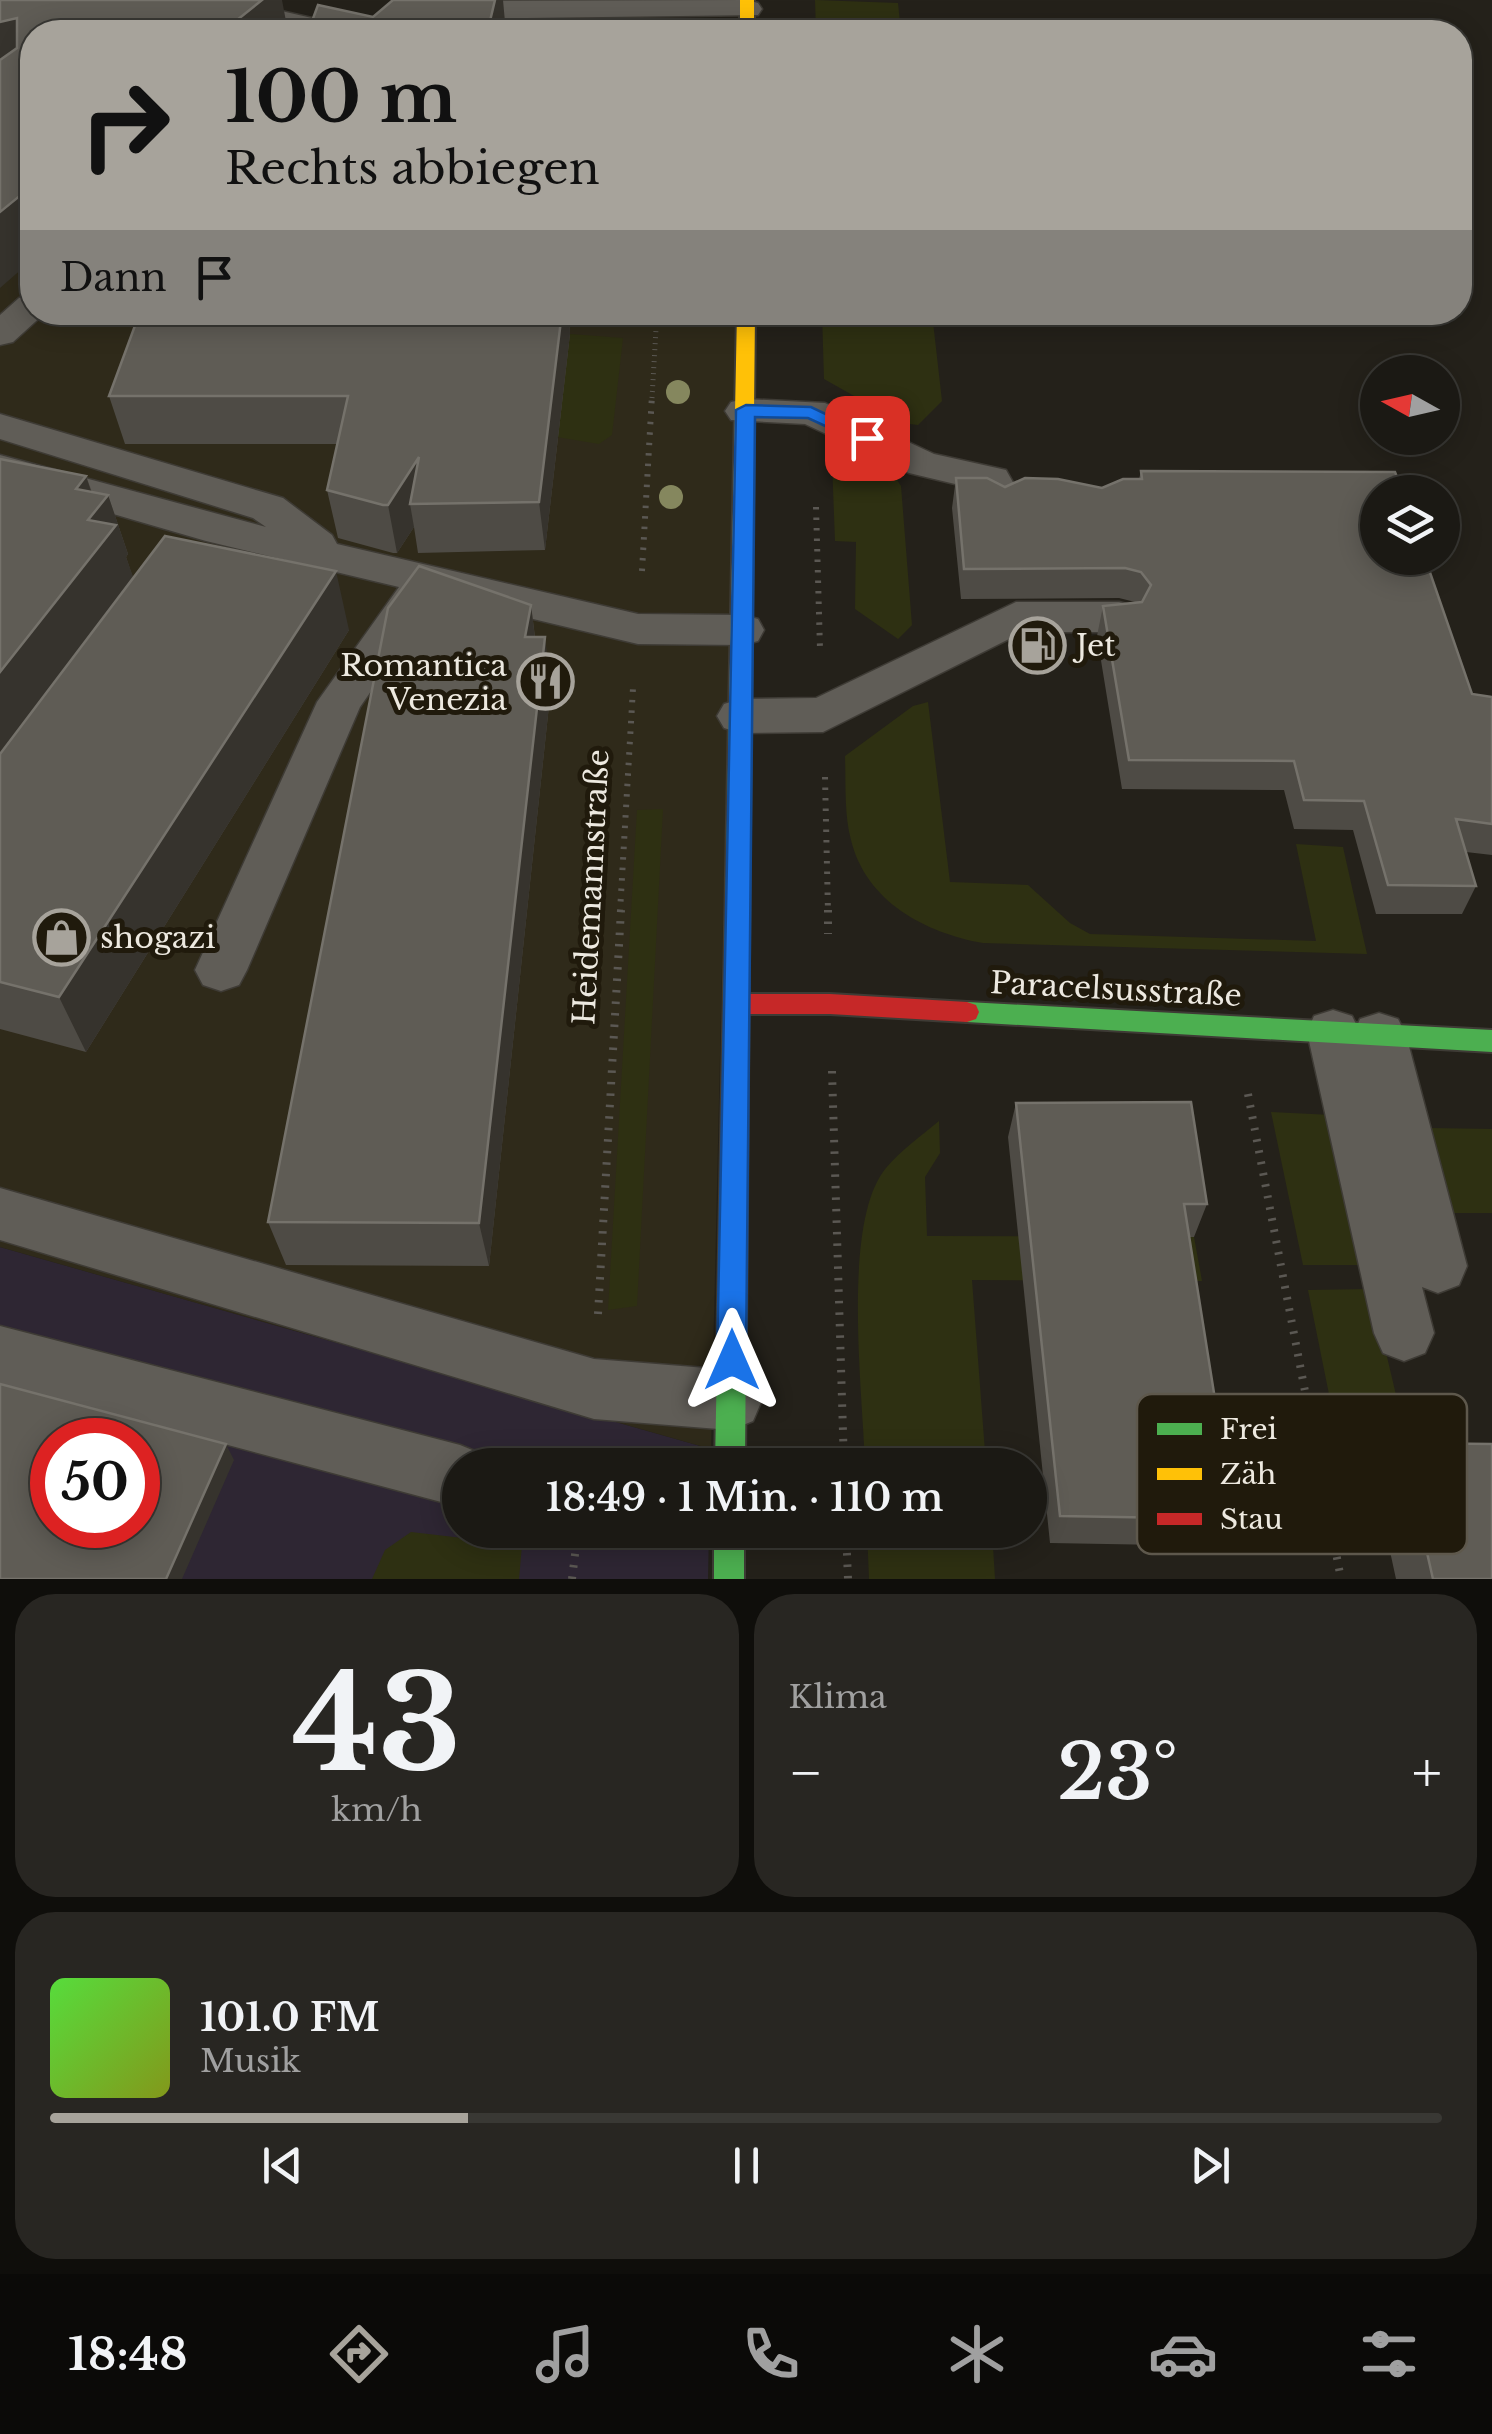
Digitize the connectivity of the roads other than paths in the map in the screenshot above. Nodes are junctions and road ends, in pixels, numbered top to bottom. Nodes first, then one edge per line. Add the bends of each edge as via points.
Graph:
1 (192, 0) edge
2 (438, 10) edge
3 (747, 14) edge
4 (282, 20) edge
5 (20, 316) edge
6 (746, 325) edge
7 (0, 334) edge
8 (746, 410) junction
9 (0, 426) edge
10 (0, 468) edge
11 (1011, 489) edge
12 (336, 558) junction
13 (427, 580) junction
14 (1119, 617) edge
15 (742, 630) junction
16 (740, 716) junction
17 (221, 970) dead end
18 (736, 1004) junction
19 (1356, 1034) junction
20 (1492, 1041) edge
21 (0, 1214) edge
22 (1438, 1266) dead end
23 (1404, 1332) dead end
24 (0, 1355) edge
25 (731, 1400) junction
26 (730, 1448) edge
27 (442, 1471) edge
28 (729, 1548) edge
29 (728, 1579) edge

1 - 4 lane
2 - 3 lane
5 - 7 lane
6 - 8 main road
8 - 11 lane via 811,412 923,464
8 - 15 main road
9 - 12 lane via 268,508
10 - 12 lane via 194,542
12 - 13 lane
13 - 15 lane via 638,629
13 - 17 lane via 340,702
14 - 16 lane via 1016,616 823,715
15 - 16 main road
16 - 18 main road
18 - 19 main road, Paracelsusstraße
18 - 25 main road
19 - 20 main road, Paracelsusstraße
19 - 22 lane
19 - 23 lane
21 - 25 lane via 594,1389
24 - 27 lane
25 - 26 main road
28 - 29 main road

